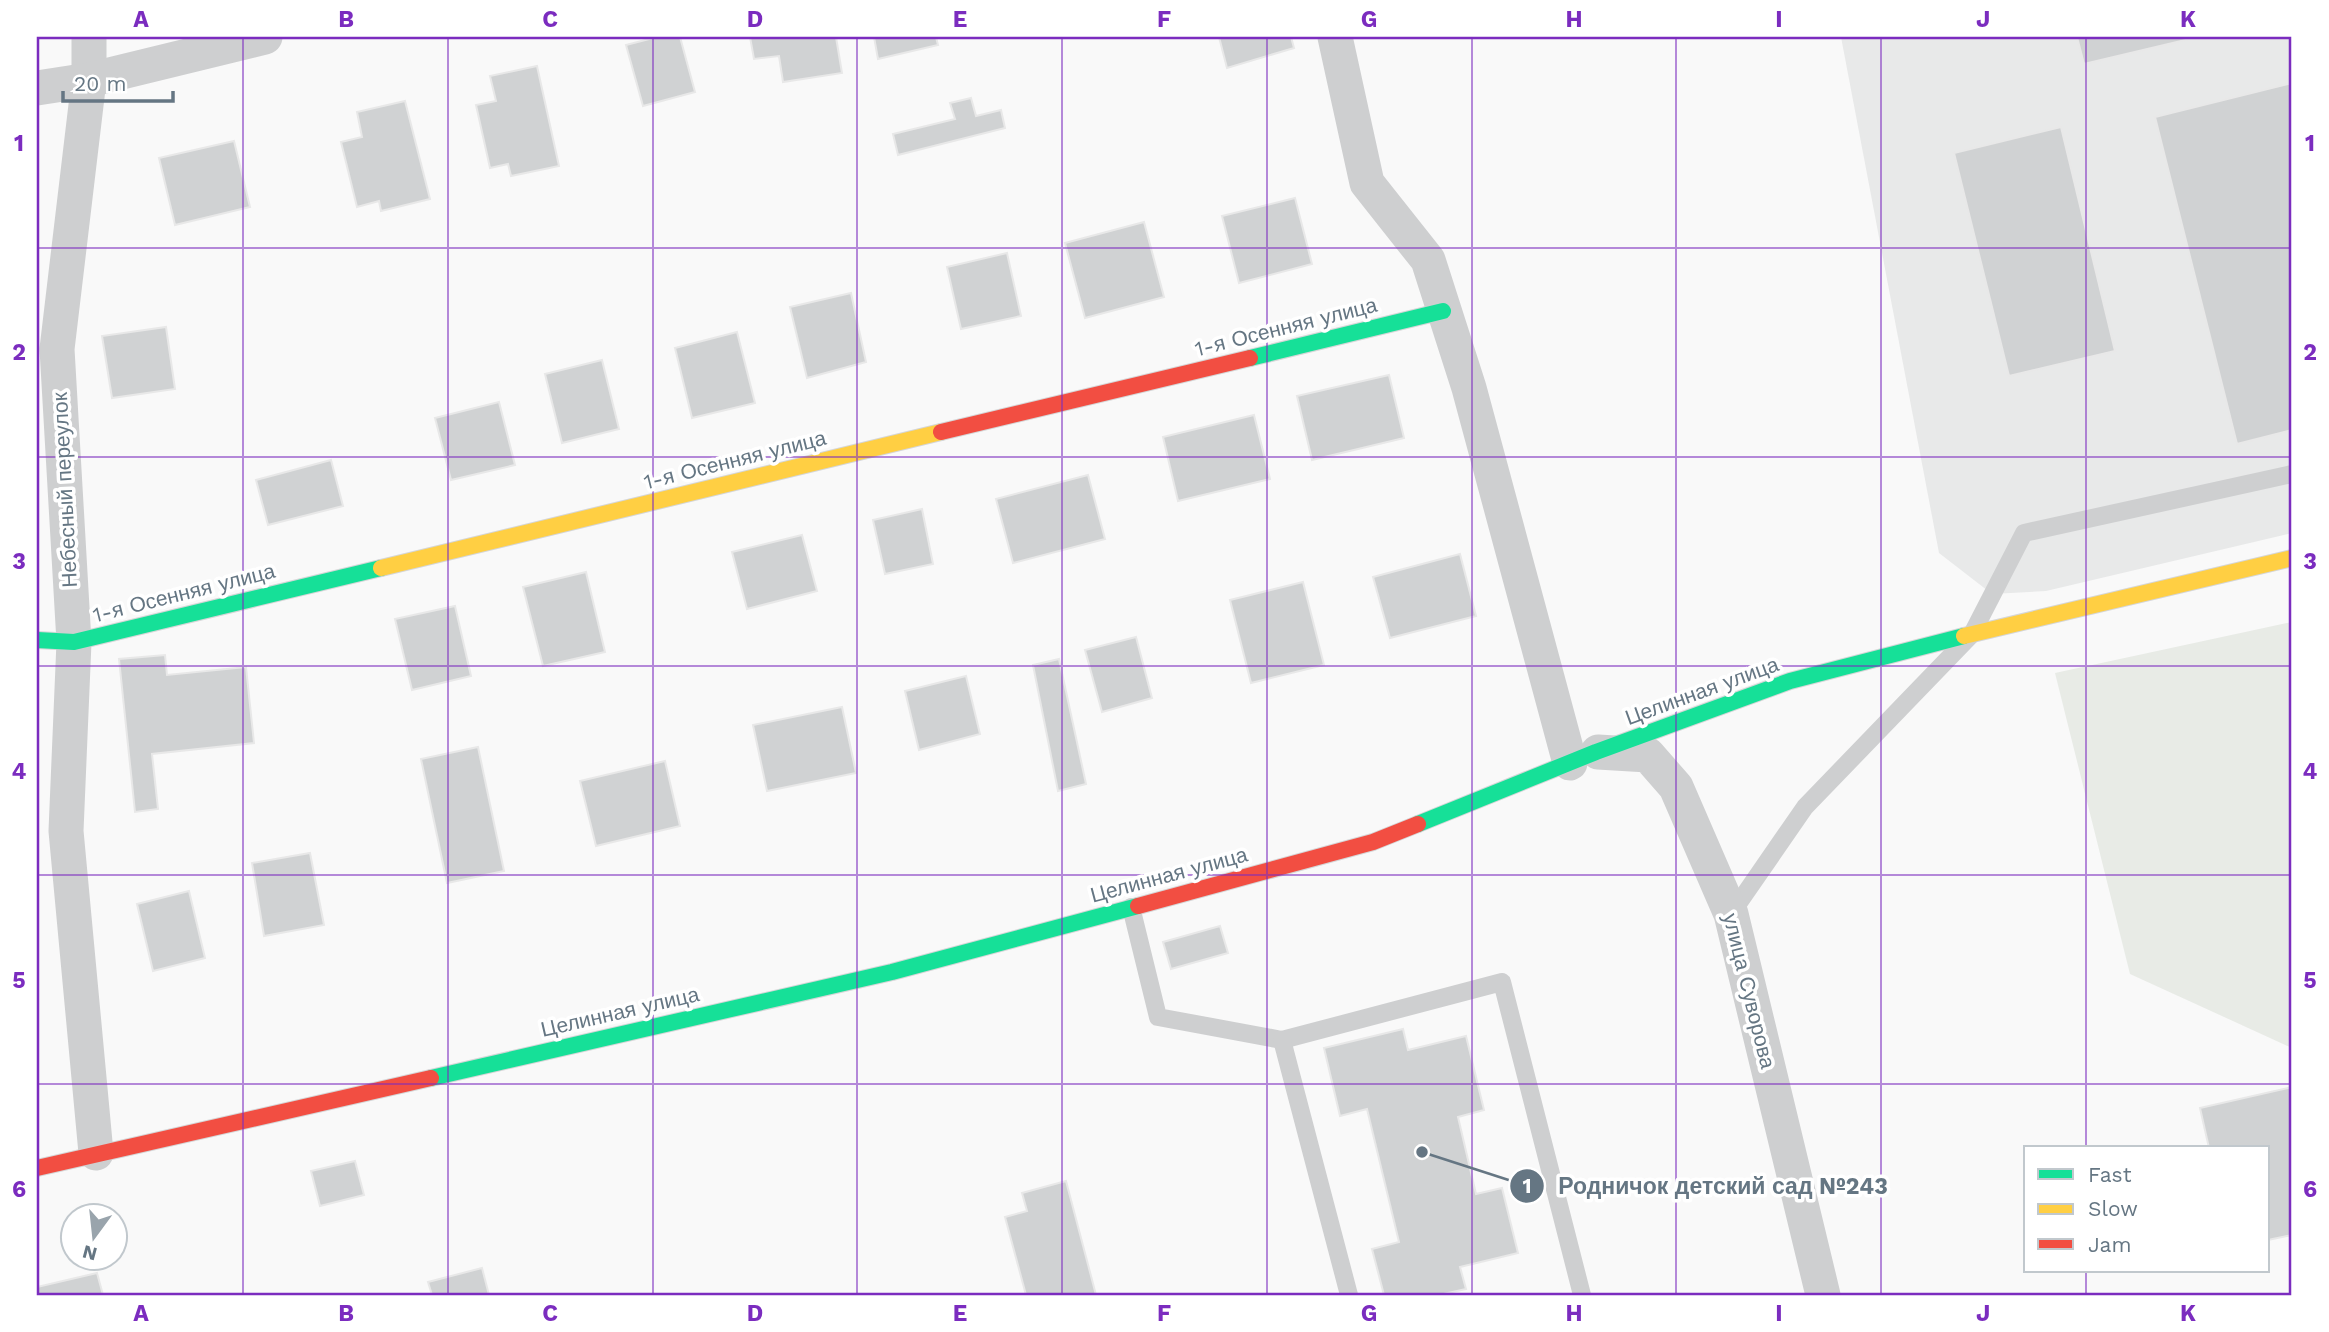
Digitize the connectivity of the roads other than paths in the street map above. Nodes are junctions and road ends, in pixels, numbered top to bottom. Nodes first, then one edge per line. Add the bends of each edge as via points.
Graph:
1 (89, 37) edge
2 (265, 37) edge
3 (1335, 37) edge
4 (89, 80) junction
5 (37, 88) edge
6 (1443, 311) junction
7 (2292, 474) edge
8 (2292, 558) edge
9 (1972, 634) junction
10 (37, 640) edge
11 (74, 642) junction
12 (1583, 757) junction
13 (1131, 907) junction
14 (1731, 914) junction
15 (1282, 1040) junction
16 (96, 1153) junction
17 (37, 1168) edge
18 (1349, 1295) edge
19 (1582, 1295) edge
20 (1823, 1295) edge

1 - 4 street, Небесный переулок
2 - 4 street
3 - 6 street via 1367,183 1429,260
4 - 5 street
4 - 11 street, Небесный переулок via 57,349
6 - 11 street, 1-я Осенняя улица
6 - 12 street
7 - 9 lane via 2024,533
8 - 9 street, Целинная улица
9 - 12 street, Целинная улица via 1790,681
9 - 14 lane via 1805,807
10 - 11 street, 1-я Осенняя улица
11 - 16 street, Небесный переулок via 66,831
12 - 13 street, Целинная улица via 1373,842
12 - 14 street, улица Суворова via 1648,755 1676,787
13 - 15 lane via 1158,1017
13 - 16 street, Целинная улица via 892,972
14 - 20 street, улица Суворова
15 - 18 lane
15 - 19 lane via 1502,982
16 - 17 street, Целинная улица

